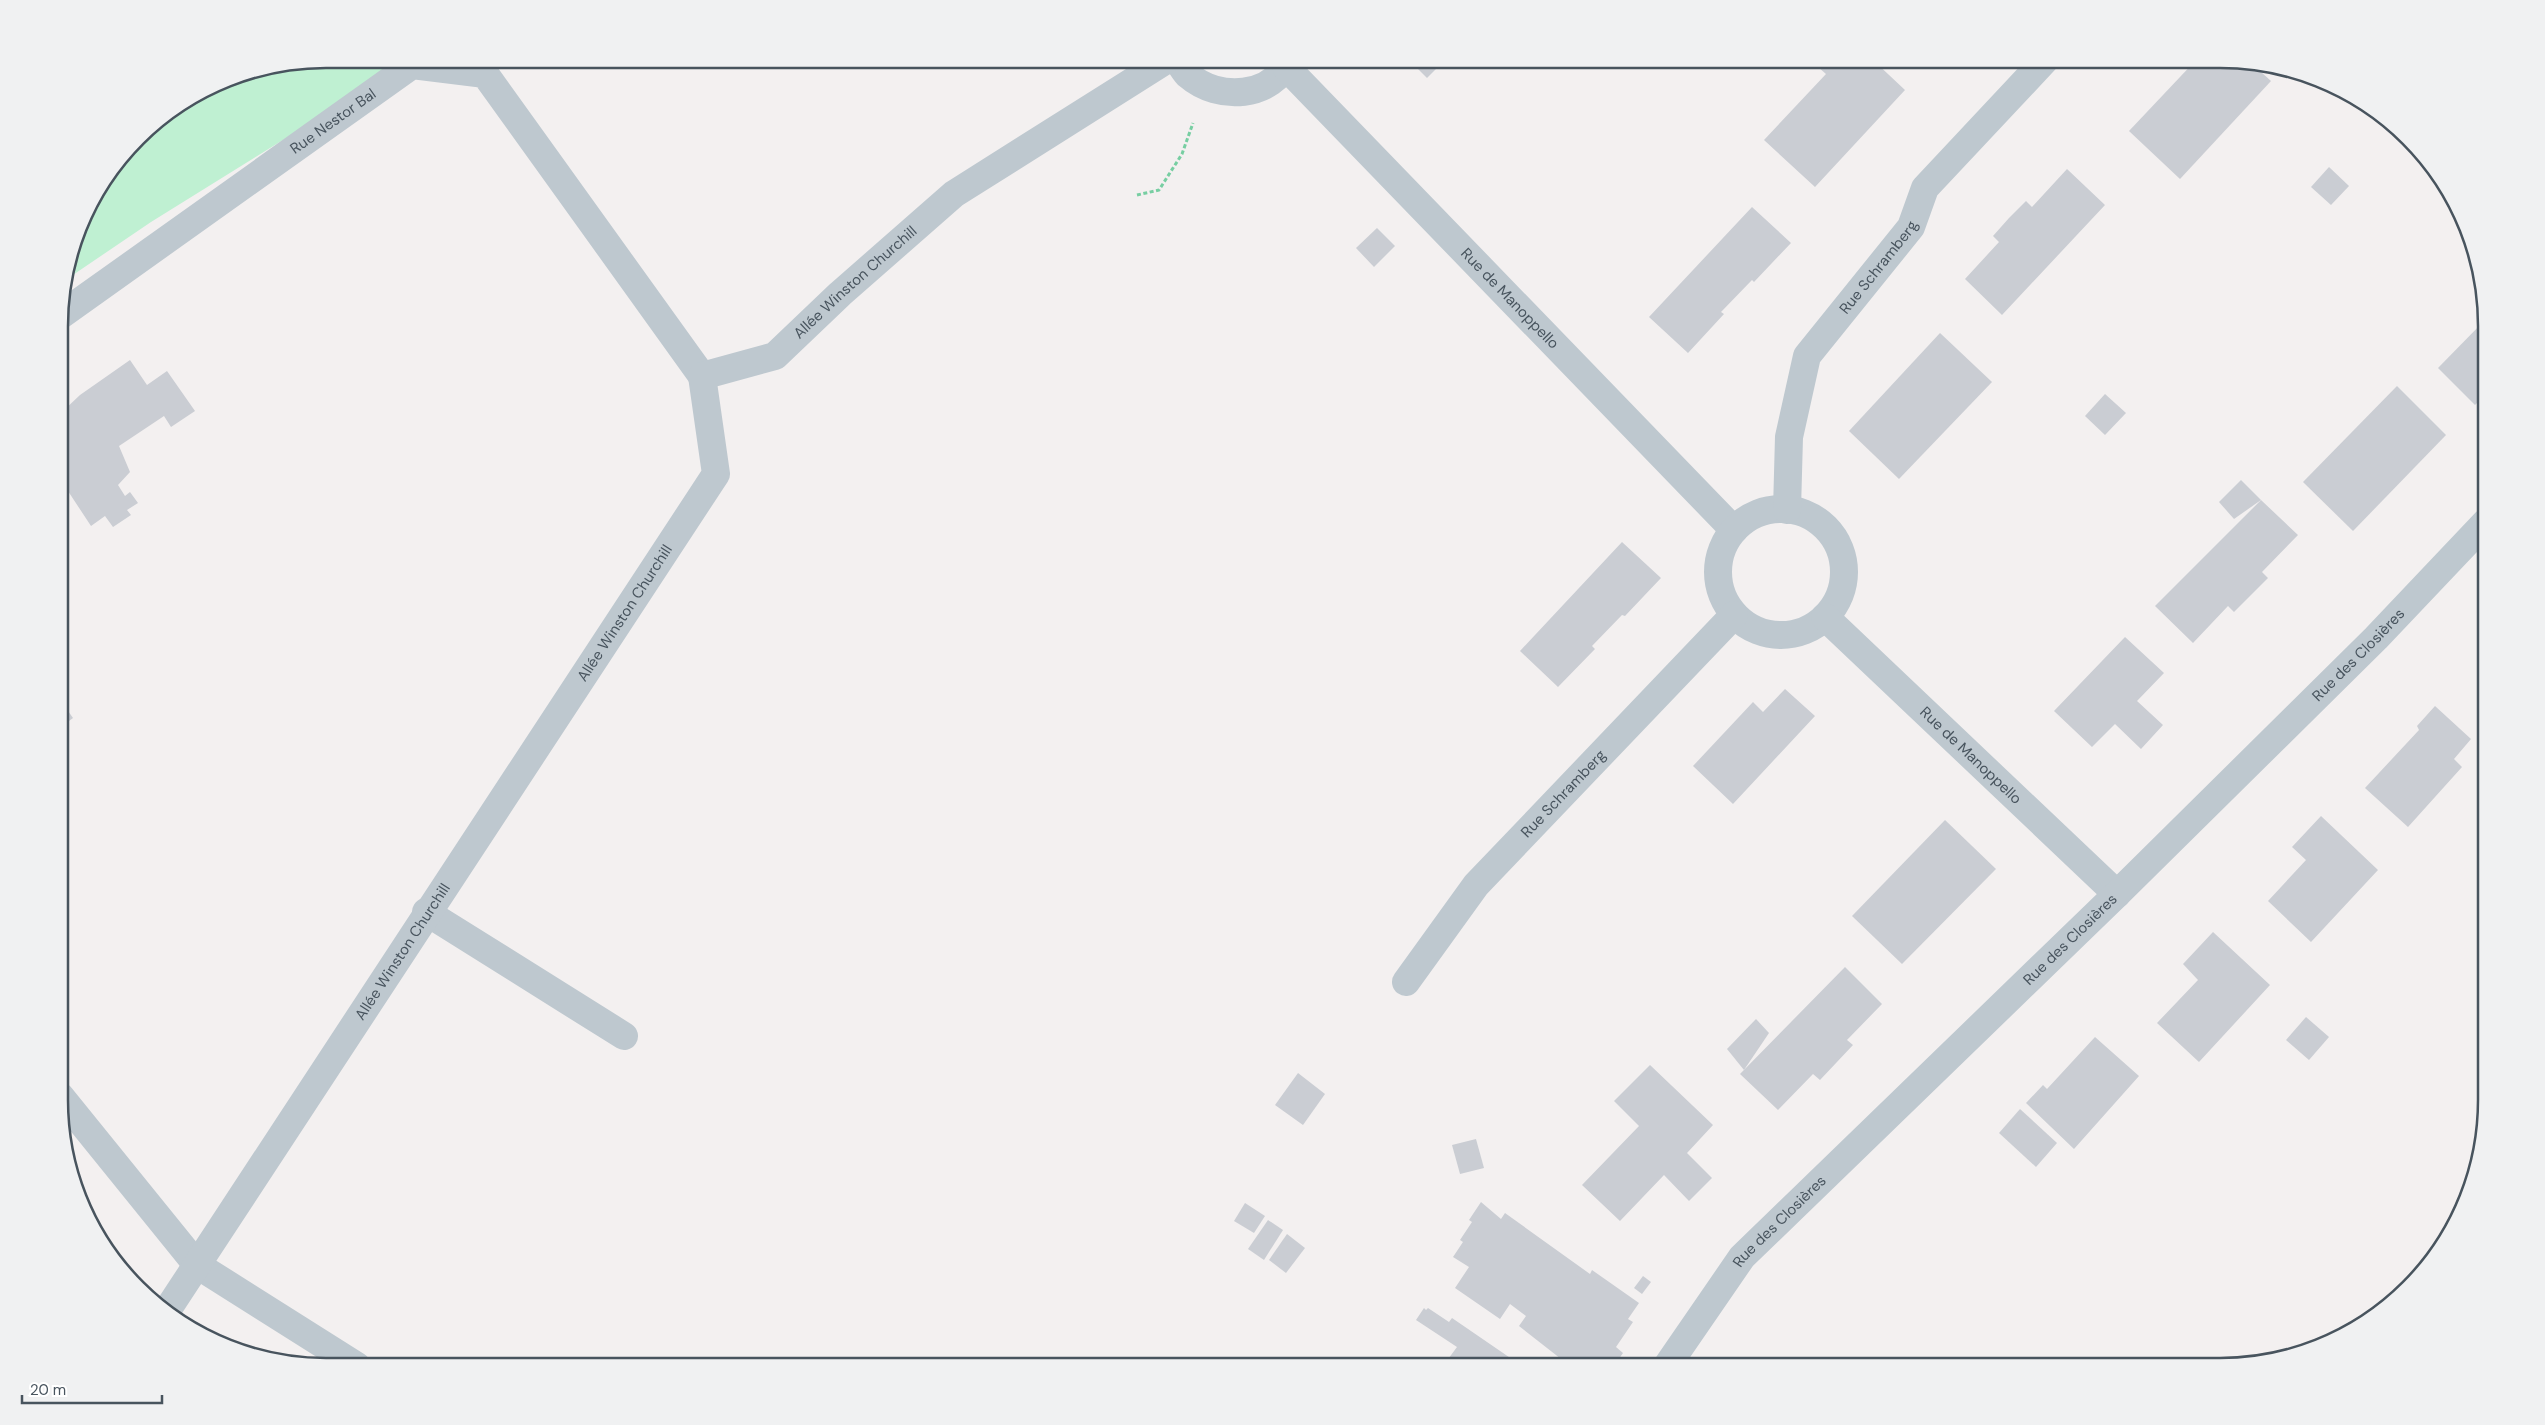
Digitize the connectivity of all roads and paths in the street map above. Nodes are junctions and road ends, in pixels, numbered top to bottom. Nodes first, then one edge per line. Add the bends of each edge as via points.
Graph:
1 (409, 67) edge
2 (428, 67) edge
3 (1155, 67) edge
4 (1182, 67) edge
5 (1284, 67) edge
6 (1292, 67) edge
7 (2039, 67) edge
8 (1205, 87) junction
9 (1137, 195) dead end
10 (68, 311) edge
11 (702, 376) junction
12 (1787, 510) junction
13 (1734, 530) junction
14 (2478, 530) edge
15 (1734, 615) junction
16 (1825, 617) junction
17 (2117, 894) junction
18 (426, 912) junction
19 (1406, 982) dead end
20 (624, 1036) dead end
21 (67, 1105) edge
22 (197, 1265) junction
23 (170, 1306) edge
24 (344, 1358) edge
25 (1673, 1358) edge

1 - 10 street, Rue Nestor Bal
2 - 11 street, Rue Nestor Bal via 485,74
3 - 11 street, Allée Winston Churchill via 954,194 775,356
4 - 8 street
5 - 8 street via 1270,83 1249,92 1227,93
6 - 13 street, Rue de Manoppello
7 - 12 street, Rue Schramberg via 1926,188 1911,227 1808,356 1789,437
8 - 9 path via 1182,154 1159,190
11 - 18 street, Allée Winston Churchill via 716,474
12 - 13 street via 1760,512
12 - 16 street via 1801,512 1820,524 1837,543 1841,554 1843,584
13 - 15 street via 1723,545 1718,563 1721,590
14 - 17 street, Rue des Closières via 2376,638
15 - 16 street via 1750,627 1769,634 1799,631
15 - 19 street, Rue Schramberg via 1476,885
16 - 17 street, Rue de Manoppello
17 - 25 street, Rue des Closières via 1742,1257
18 - 20 street
18 - 22 street, Allée Winston Churchill
21 - 22 street
22 - 23 street, Allée Winston Churchill
22 - 24 street

